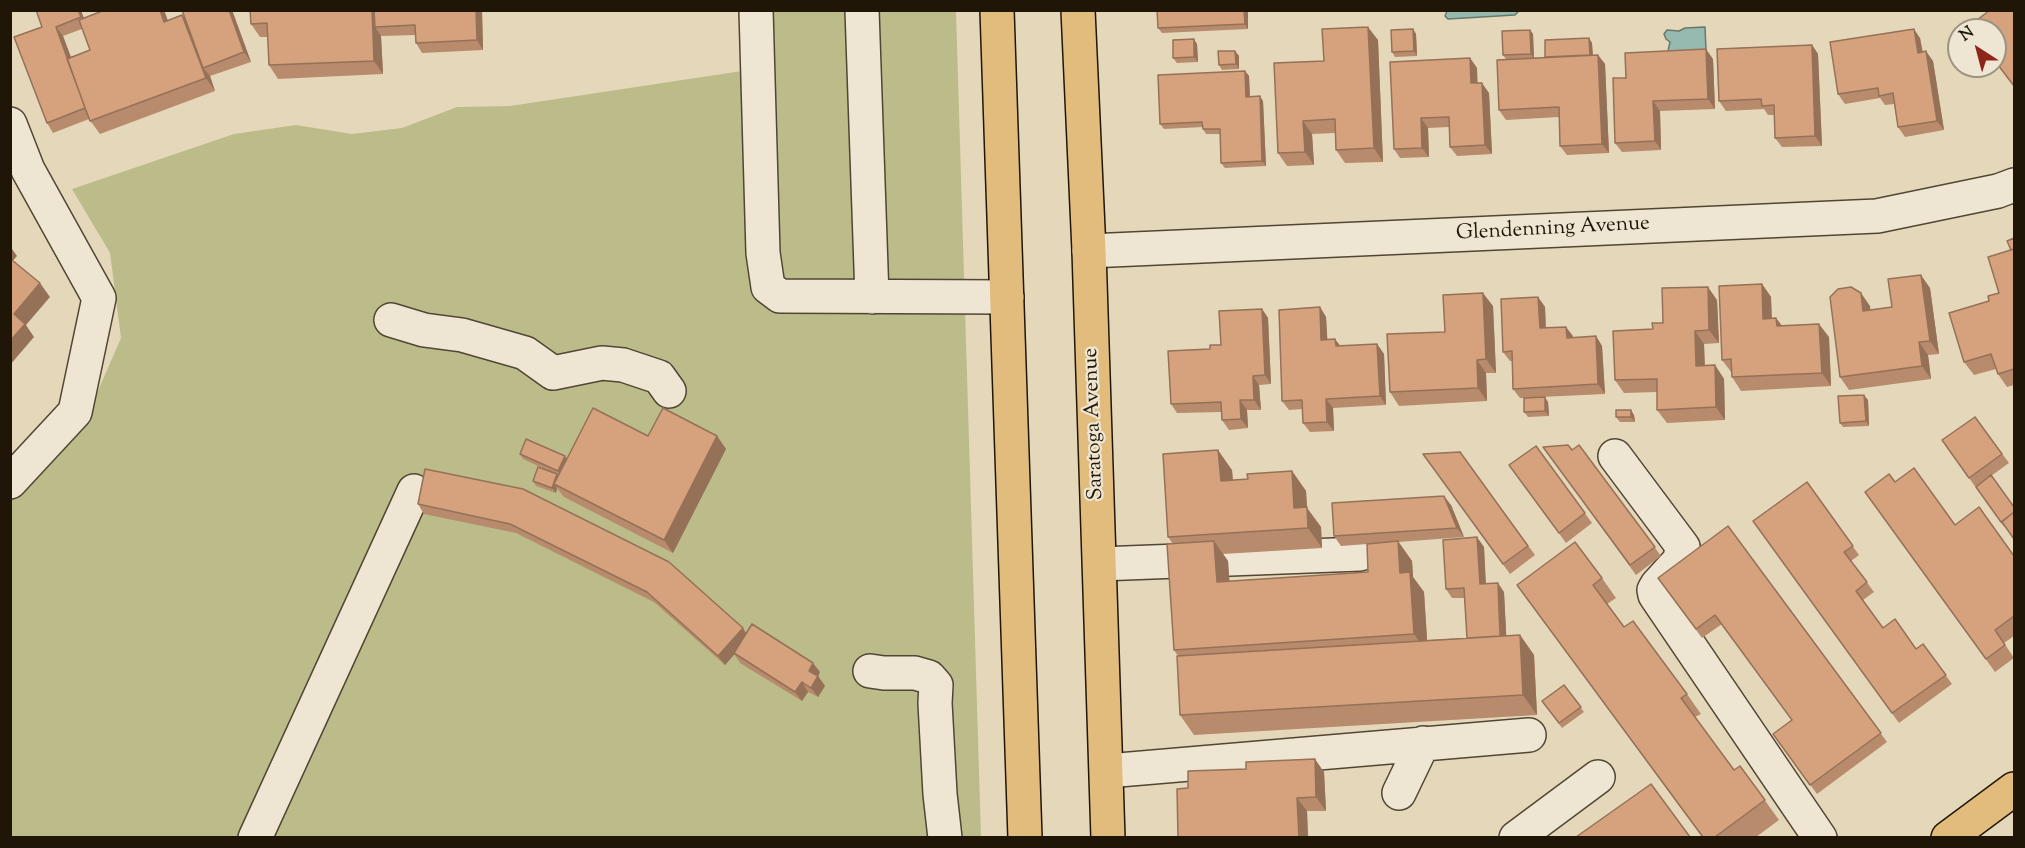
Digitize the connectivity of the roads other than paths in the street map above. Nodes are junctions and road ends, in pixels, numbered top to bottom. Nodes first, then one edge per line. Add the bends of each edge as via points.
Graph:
1 (756, 10) edge
2 (862, 10) edge
3 (998, 10) edge
4 (1078, 10) edge
5 (10, 124) edge
6 (2014, 185) edge
7 (1089, 251) junction
8 (872, 297) junction
9 (1007, 297) junction
10 (391, 320) dead end
11 (669, 391) dead end
12 (1615, 456) dead end
13 (10, 482) edge
14 (414, 491) dead end
15 (1360, 554) edge
16 (1100, 564) junction
17 (870, 671) dead end
18 (1529, 735) dead end
19 (1423, 744) junction
20 (1107, 771) junction
21 (1598, 777) dead end
22 (2014, 789) edge
23 (1399, 793) dead end
24 (255, 837) edge
25 (945, 837) edge
26 (1025, 837) edge
27 (1108, 837) edge
28 (1516, 837) edge
29 (1820, 837) edge
30 (1948, 837) edge

1 - 8 street via 763,253 768,287 780,297
2 - 8 street
3 - 9 main road
4 - 7 main road, Saratoga Avenue
5 - 13 street via 28,170 99,298 75,412
6 - 7 street, Glendenning Avenue via 1877,216
7 - 16 main road, Saratoga Avenue
8 - 9 street
9 - 26 main road
10 - 11 street via 525,353 553,373 602,363 622,365 658,377
12 - 29 street via 1683,547 1679,561 1657,585 1655,595
14 - 24 street
15 - 16 street
16 - 20 main road, Saratoga Avenue
17 - 25 street via 915,673 929,677 936,685
18 - 19 street
19 - 20 street
19 - 23 street
20 - 27 main road, Saratoga Avenue
21 - 28 street
22 - 30 main road

